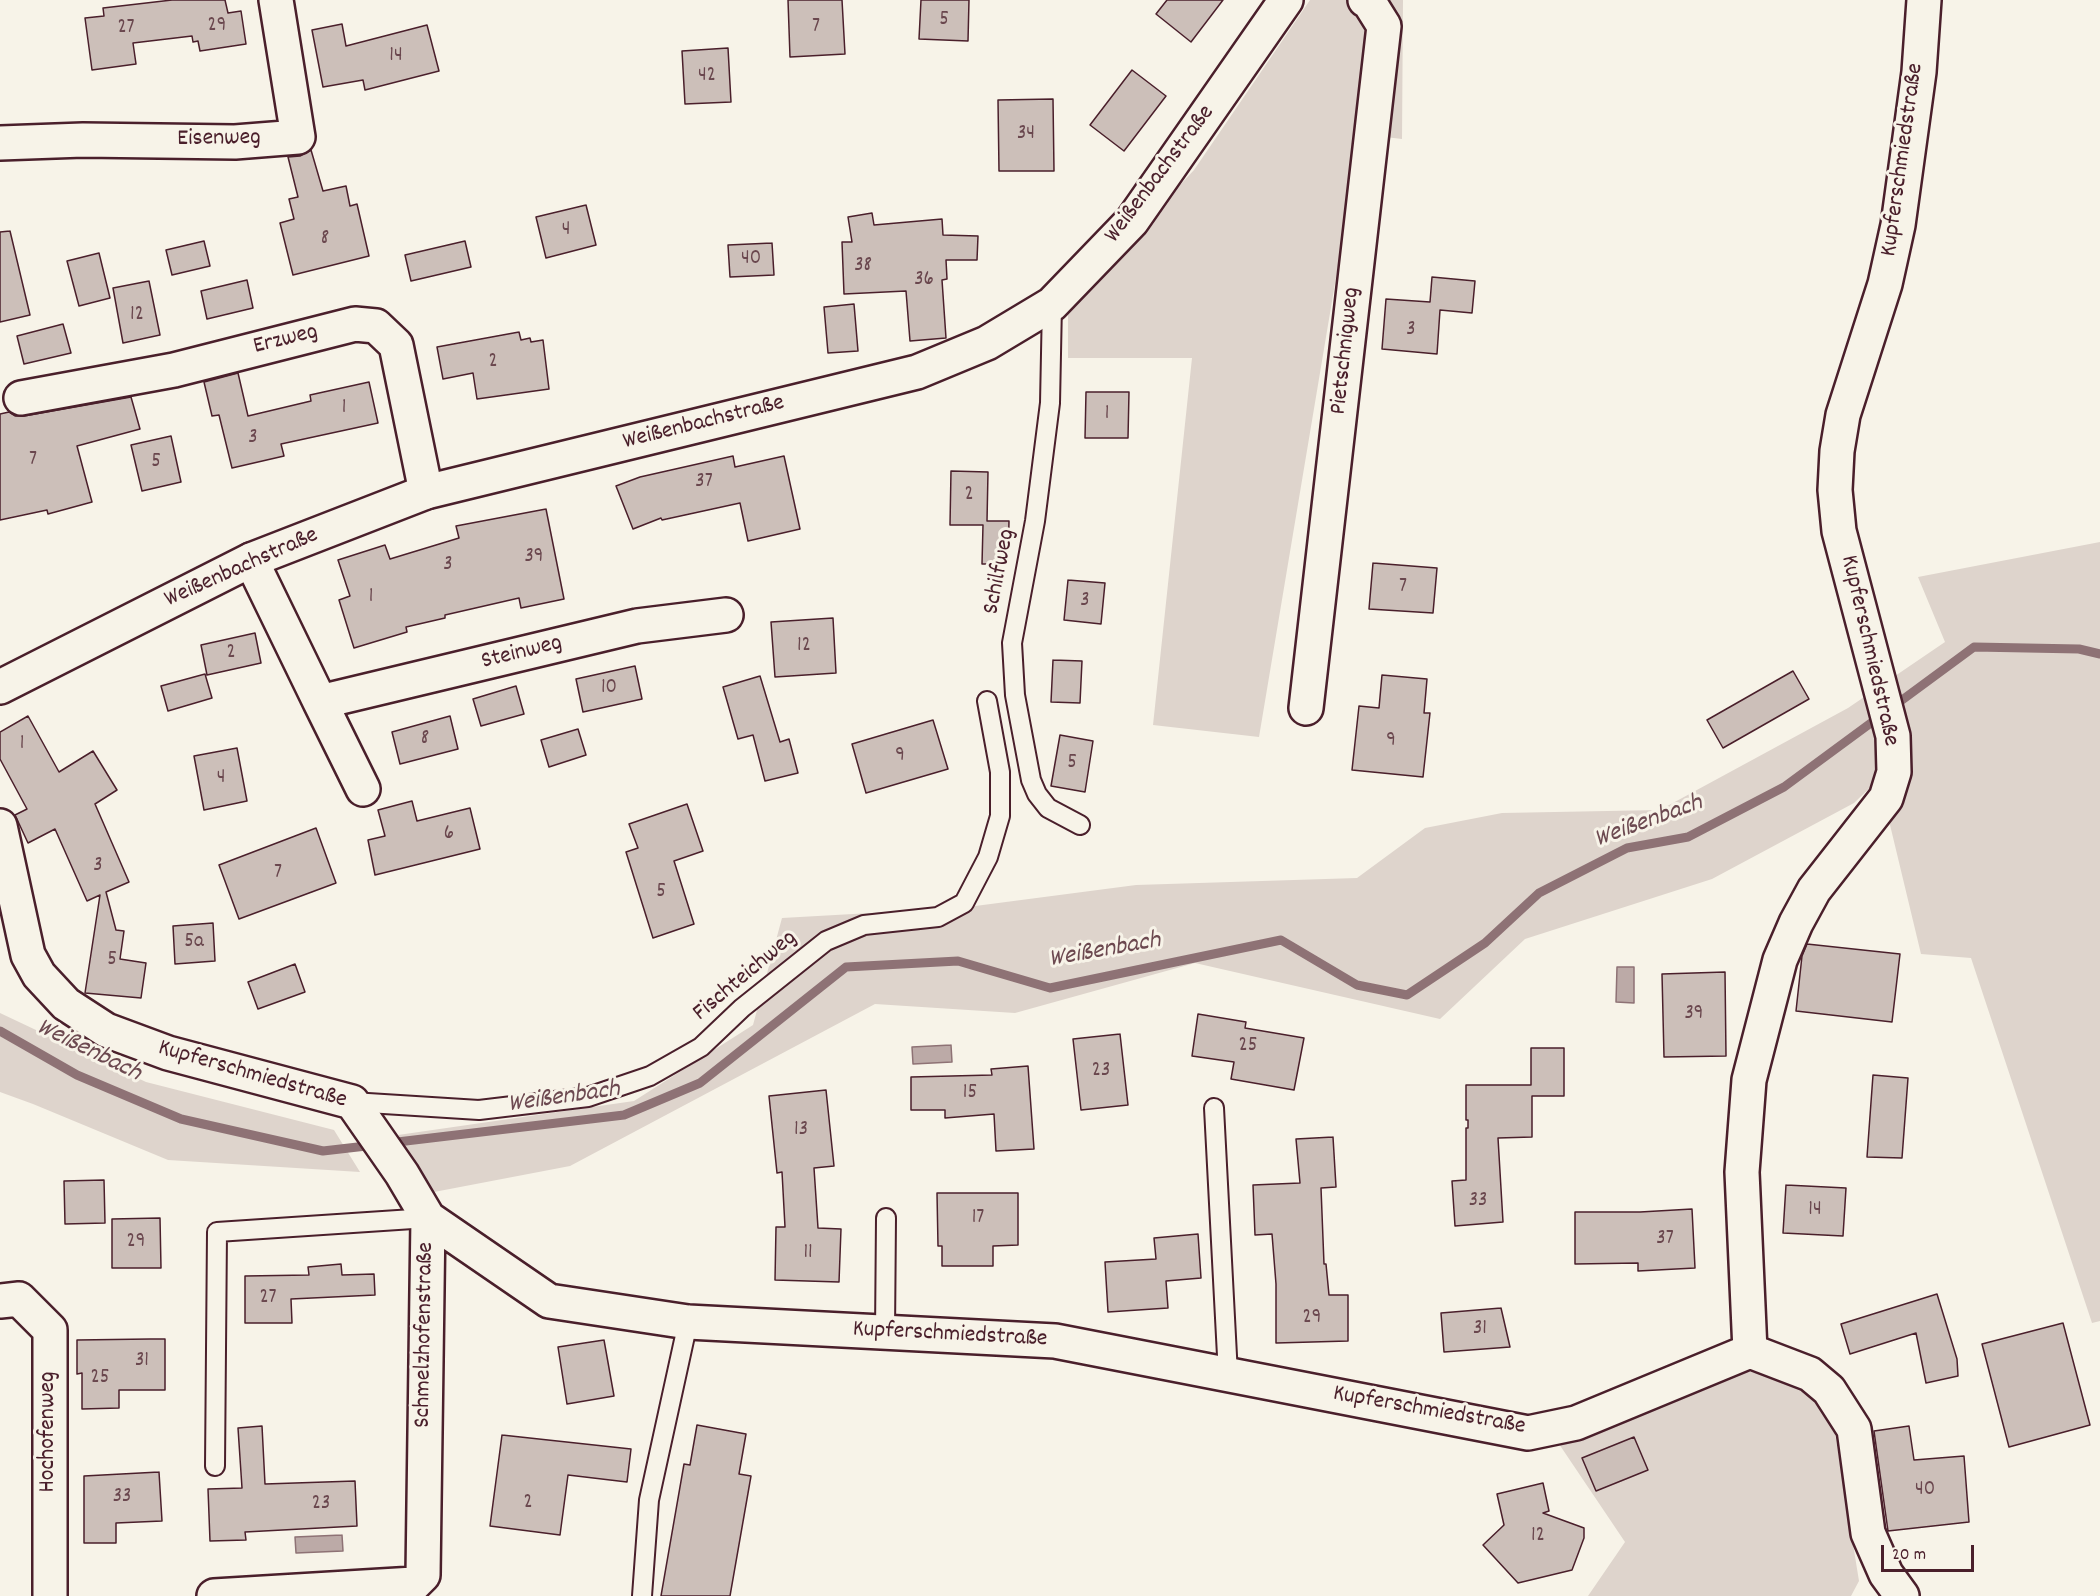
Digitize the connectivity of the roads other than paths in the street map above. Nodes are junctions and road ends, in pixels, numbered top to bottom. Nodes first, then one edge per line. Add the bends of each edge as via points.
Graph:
1 (276, 0) edge
2 (1287, 0) edge
3 (1365, 0) edge
4 (1924, 0) edge
5 (0, 143) edge
6 (1052, 304) junction
7 (21, 398) dead end
8 (426, 492) junction
9 (250, 560) junction
10 (726, 615) dead end
11 (0, 687) edge
12 (987, 701) dead end
13 (320, 702) junction
14 (1306, 708) dead end
15 (363, 789) dead end
16 (1080, 825) dead end
17 (0, 826) edge
18 (1214, 1107) dead end
19 (362, 1114) junction
20 (428, 1218) junction
21 (886, 1218) dead end
22 (0, 1301) edge
23 (688, 1322) junction
24 (885, 1332) junction
25 (1750, 1351) junction
26 (1228, 1375) junction
27 (215, 1467) dead end
28 (50, 1596) edge
29 (214, 1596) edge
30 (642, 1596) edge
31 (1902, 1596) edge

1 - 5 street, Eisenweg via 298,137 235,142
2 - 6 street, Weißenbachstraße via 1132,221
3 - 14 street, Pietschnigweg via 1384,26
4 - 25 street, Kupferschmiedstraße via 1919,72 1898,225 1885,284 1843,415 1835,490 1839,531 1893,736 1894,772 1886,798 1814,890 1796,923 1780,960 1749,1080 1742,1172
6 - 8 street, Weißenbachstraße via 987,342 916,372
6 - 16 lane, Schilfweg via 1050,403 1035,521 1012,643 1015,695 1031,780 1048,808
7 - 8 street, Erzweg via 174,370 355,324 376,326 396,345
8 - 9 street, Weißenbachstraße
9 - 11 street, Weißenbachstraße
9 - 13 street
10 - 13 street, Steinweg via 637,626
12 - 19 lane, Fischteichweg via 1000,772 1000,816 988,857 964,903 938,917 864,925 826,941 742,1008 701,1047 650,1076 588,1097 479,1110
13 - 15 street
17 - 19 street, Kupferschmiedstraße via 28,955 39,975 66,1004 106,1030
18 - 26 lane
19 - 20 street, Kupferschmiedstraße
20 - 23 street, Kupferschmiedstraße via 549,1301
20 - 27 lane, Schmelzhofenstraße via 217,1232
20 - 29 street, Schmelzhofenstraße via 423,1575 414,1584
21 - 24 lane
22 - 28 street, Hochofenweg via 19,1299 50,1330
23 - 24 street, Kupferschmiedstraße
23 - 30 lane via 649,1500
24 - 26 street, Kupferschmiedstraße via 1054,1341
25 - 26 street, Kupferschmiedstraße via 1576,1424 1528,1433
25 - 31 street via 1810,1374 1829,1390 1854,1428 1868,1533 1886,1574

